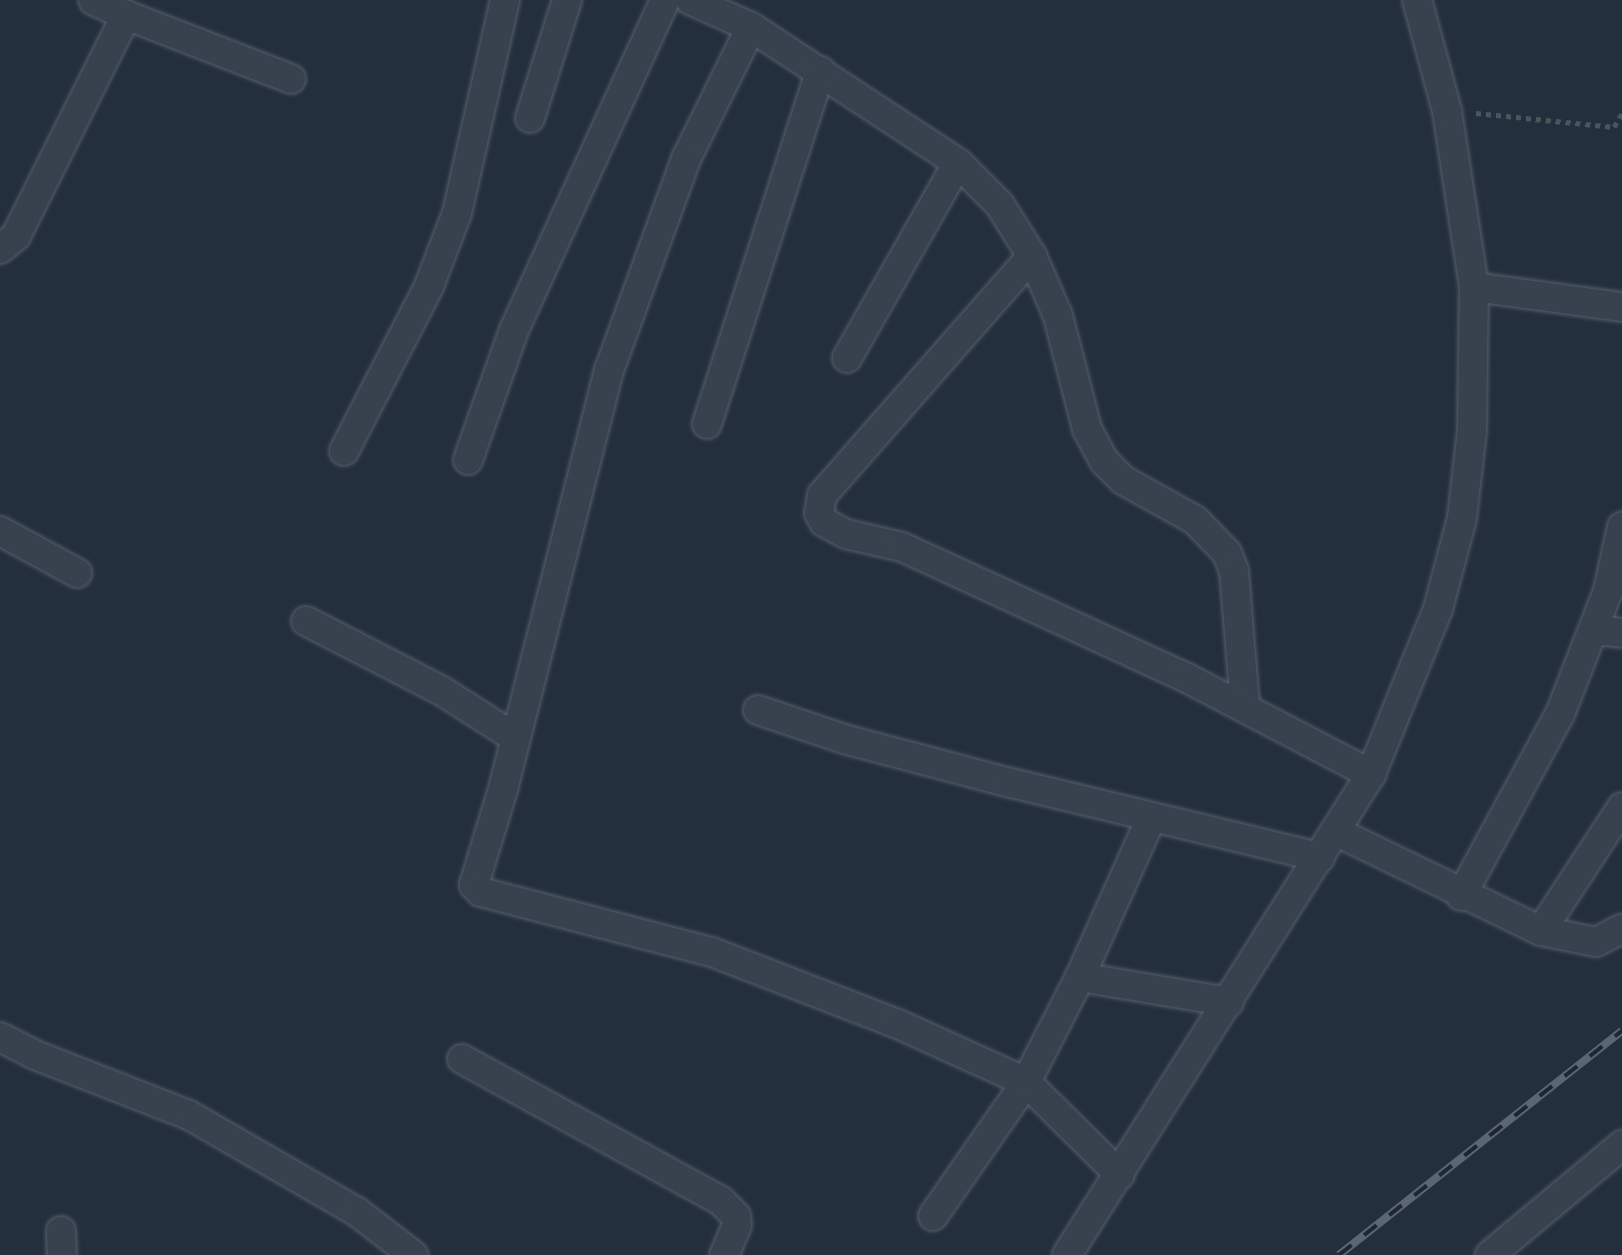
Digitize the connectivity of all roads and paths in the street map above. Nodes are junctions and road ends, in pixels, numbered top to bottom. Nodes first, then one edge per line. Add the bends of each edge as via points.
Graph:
1 (93, 0) edge
2 (505, 0) edge
3 (567, 0) edge
4 (665, 0) edge
5 (690, 0) edge
6 (1417, 0) edge
7 (126, 15) junction
8 (751, 27) junction
9 (820, 71) junction
10 (291, 79) dead end
11 (1447, 111) junction
12 (1622, 113) edge
13 (530, 118) dead end
14 (958, 163) junction
15 (0, 249) edge
16 (1032, 256) junction
17 (1474, 287) junction
18 (1622, 307) edge
19 (848, 358) dead end
20 (707, 424) dead end
21 (344, 451) dead end
22 (468, 460) dead end
23 (1622, 527) edge
24 (0, 531) edge
25 (77, 573) dead end
26 (306, 621) dead end
27 (1608, 632) edge
28 (1245, 706) junction
29 (758, 710) dead end
30 (514, 737) junction
31 (1371, 774) junction
32 (1622, 807) edge
33 (1151, 818) junction
34 (1337, 832) junction
35 (1320, 857) junction
36 (1461, 896) junction
37 (1622, 929) edge
38 (1541, 931) junction
39 (1080, 977) junction
40 (1229, 1002) junction
41 (0, 1037) edge
42 (462, 1059) dead end
43 (1026, 1082) junction
44 (1622, 1145) edge
45 (1120, 1175) junction
46 (933, 1216) dead end
47 (1493, 1252) edge
48 (413, 1255) edge
49 (724, 1255) edge
50 (1066, 1255) edge
51 (1524, 1255) edge

1 - 7 street
2 - 21 street via 457,212 424,297
3 - 13 street
4 - 22 street via 514,330
5 - 8 street
6 - 11 street
7 - 10 street
7 - 15 street via 16,236
8 - 9 street
8 - 30 street via 686,159 609,370
9 - 14 street
9 - 20 street
11 - 12 path via 1614,127
11 - 17 street
14 - 16 street via 1000,205
14 - 19 street
16 - 28 street via 1058,316 1087,429 1104,461 1123,480 1195,520 1227,553 1234,571
16 - 28 street via 822,495 819,513 824,522 846,534 902,547
17 - 18 street
17 - 31 street via 1472,430 1462,518 1438,610
23 - 27 street
24 - 25 street
26 - 30 street via 442,691
27 - 36 street
28 - 31 street
29 - 33 street via 844,739
30 - 43 street via 504,786 473,878 481,892 712,952 898,1024
31 - 34 street
32 - 38 street
33 - 35 street
33 - 39 street
34 - 35 street
34 - 36 street
35 - 40 street
36 - 38 street
37 - 38 street via 1596,942
39 - 40 street
39 - 43 street
40 - 45 street
41 - 48 street via 34,1055 189,1115 357,1212
42 - 49 street via 721,1201 736,1216 737,1225
43 - 45 street
43 - 46 street
44 - 47 street
45 - 50 street
47 - 51 street

